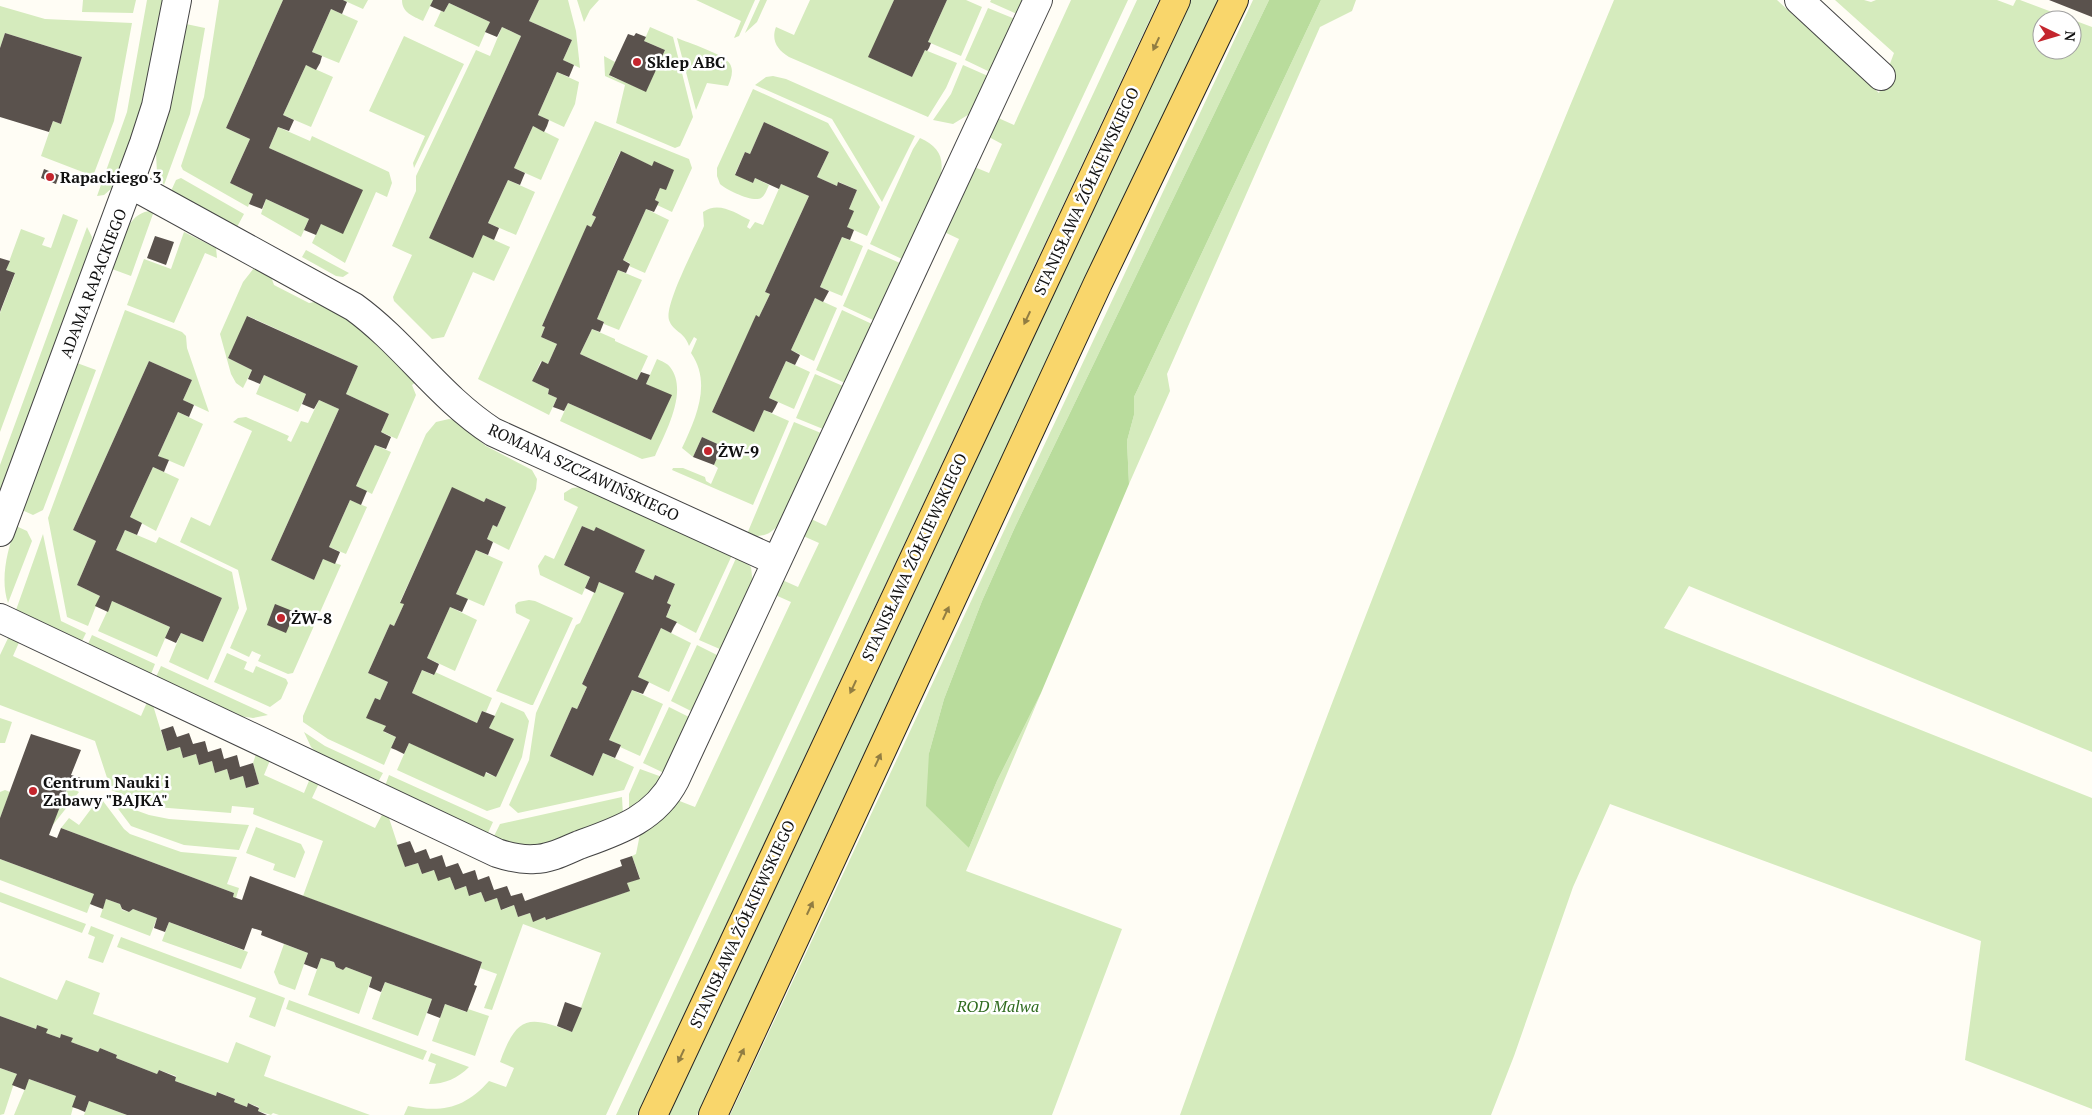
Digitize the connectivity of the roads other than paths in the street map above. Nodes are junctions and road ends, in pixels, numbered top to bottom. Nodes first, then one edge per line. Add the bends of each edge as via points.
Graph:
1 (176, 0) edge
2 (1038, 0) edge
3 (1176, 0) edge
4 (1234, 0) edge
5 (1799, 0) edge
6 (1881, 76) dead end
7 (130, 184) junction
8 (0, 532) edge
9 (776, 561) junction
10 (0, 618) edge
11 (653, 1115) edge
12 (713, 1115) edge

1 - 7 street, ADAMA RAPACKIEGO via 156,106
2 - 9 street
3 -> 11 main road, STANISŁAWA ŻÓŁKIEWSKIEGO
12 -> 4 main road via 1098,283
5 - 6 street
7 - 8 street, ADAMA RAPACKIEGO
7 - 9 street, ROMANA SZCZAWIŃSKIEGO via 354,307 374,322 455,404 493,432
9 - 10 street via 665,797 649,813 625,828 533,860 484,849

